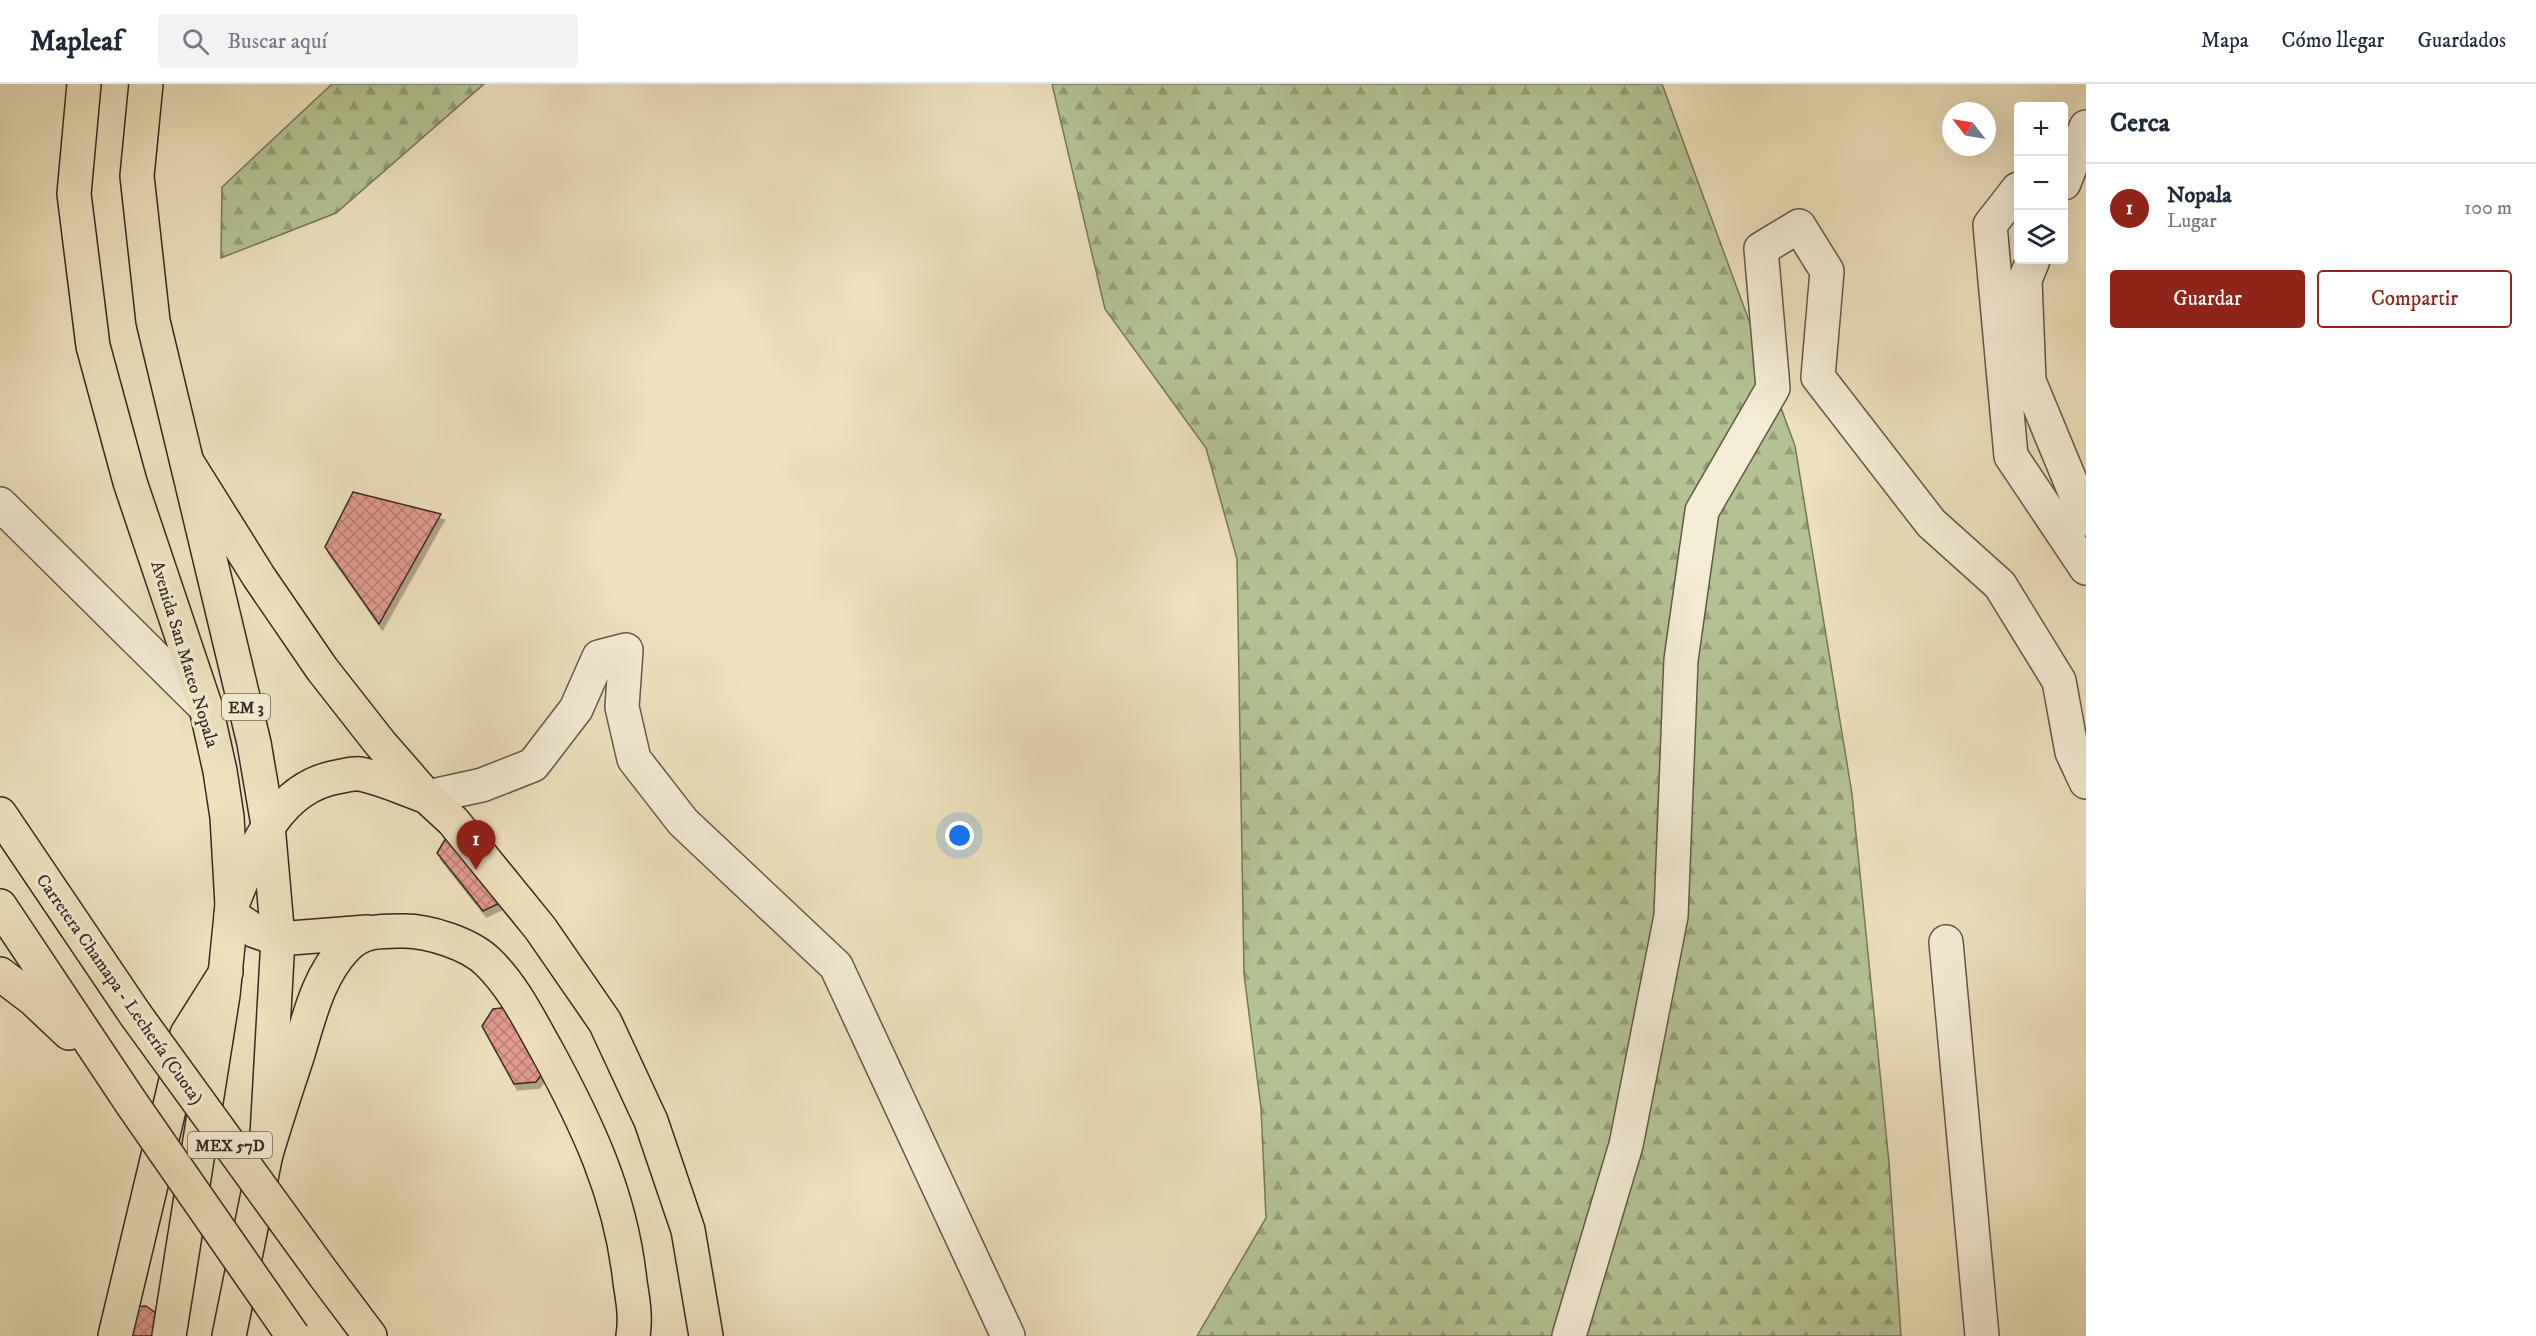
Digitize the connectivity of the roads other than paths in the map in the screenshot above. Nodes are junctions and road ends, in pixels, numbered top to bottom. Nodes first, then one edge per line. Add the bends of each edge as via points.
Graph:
1 (84, 84) edge
2 (146, 84) edge
3 (2086, 103) edge
4 (2068, 127) edge
5 (2086, 127) edge
6 (2068, 173) edge
7 (2014, 195) edge
8 (2031, 264) edge
9 (187, 462) junction
10 (0, 504) edge
11 (2086, 519) edge
12 (2086, 568) edge
13 (206, 708) junction
14 (2086, 782) edge
15 (427, 797) junction
16 (0, 814) edge
17 (268, 825) junction
18 (0, 906) edge
19 (231, 910) junction
20 (366, 932) junction
21 (278, 939) junction
22 (1946, 942) dead end
23 (226, 972) junction
24 (0, 974) edge
25 (113, 1074) junction
26 (266, 1154) junction
27 (370, 1334) edge
28 (115, 1336) edge
29 (169, 1336) edge
30 (229, 1336) edge
31 (293, 1336) edge
32 (633, 1336) edge
33 (706, 1336) edge
34 (1008, 1336) edge
35 (1569, 1336) edge
36 (1982, 1336) edge

1 - 13 main road, Avenida San Mateo Nopala / EM 3 via 74,194 93,346 130,482
2 - 9 main road, EM 3 via 137,176 153,321
3 - 4 street
5 - 6 street
7 - 12 street via 1990,225 2011,456
8 - 11 street via 2025,280 2029,381
9 - 15 main road via 322,669
9 - 17 main road, EM 3 via 254,743
10 - 13 street
13 - 19 main road, Avenida San Mateo Nopala / EM 3 via 227,817
14 - 35 street via 2072,752 2059,681 2000,585 1931,524 1818,376 1827,271 1799,226 1761,249 1773,388 1702,511 1681,660 1671,916 1626,1145
15 - 17 main road via 358,773 322,780 297,794
15 - 33 main road via 453,821 540,928 605,1022 651,1121 688,1230
15 - 34 street via 482,785 533,765 576,709 599,657 626,650 622,707 634,759 683,822 836,966
16 - 27 main road, Carretera Chamapa - Lechería (Cuota) / MEX 57D, bridge via 135,1014
17 - 19 main road
17 - 21 main road, EM 3
18 - 25 main road, MEX 57D
19 - 21 main road via 255,931
19 - 23 main road, Avenida San Mateo Nopala / EM 3
20 - 21 main road
20 - 26 main road via 346,947 330,968 315,999
20 - 32 main road via 415,931 456,943 487,961 520,1004 588,1128 609,1181 628,1256
21 - 26 main road, EM 3
22 - 36 street
23 - 28 main road via 187,1034
23 - 29 main road, Avenida San Mateo Nopala / EM 3
24 - 25 main road via 33,999
25 - 31 main road, MEX 57D, bridge
26 - 30 main road, EM 3

